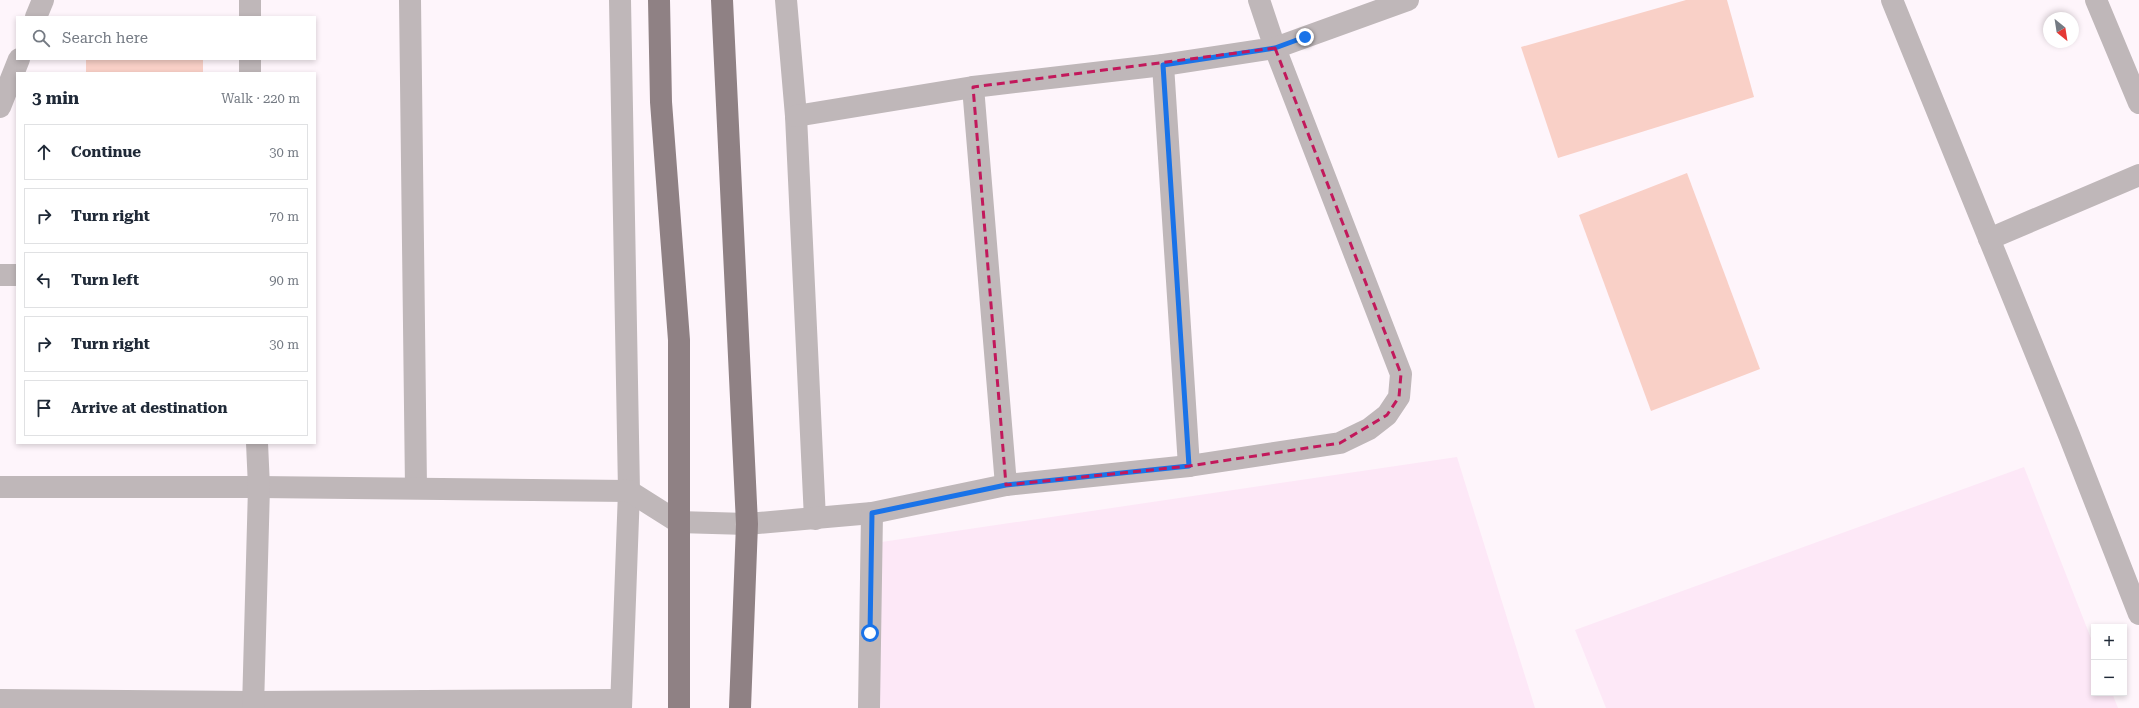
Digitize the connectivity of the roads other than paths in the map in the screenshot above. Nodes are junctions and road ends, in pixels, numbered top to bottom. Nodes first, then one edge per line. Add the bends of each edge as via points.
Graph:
1 (43, 0) edge
2 (250, 0) edge
3 (410, 0) edge
4 (620, 0) edge
5 (659, 0) edge
6 (722, 0) edge
7 (786, 0) edge
8 (1259, 0) edge
9 (1408, 0) edge
10 (1892, 0) edge
11 (2096, 0) edge
12 (36, 16) edge
13 (250, 16) edge
14 (1275, 48) junction
15 (19, 60) edge
16 (250, 60) edge
17 (1163, 65) junction
18 (250, 72) edge
19 (973, 87) junction
20 (2139, 103) edge
21 (0, 108) edge
22 (796, 116) junction
23 (2139, 175) edge
24 (1989, 239) junction
25 (0, 274) edge
26 (16, 275) edge
27 (257, 444) edge
28 (1189, 466) junction
29 (1006, 485) junction
30 (0, 487) edge
31 (259, 487) junction
32 (416, 488) junction
33 (629, 491) junction
34 (872, 513) junction
35 (816, 519) junction
36 (678, 522) junction
37 (747, 524) junction
38 (2139, 614) edge
39 (0, 700) edge
40 (621, 704) edge
41 (253, 705) edge
42 (679, 708) edge
43 (740, 708) edge
44 (869, 708) edge

1 - 12 street
2 - 13 street
3 - 32 street
4 - 33 street
5 - 36 main road via 661,102 679,340
6 - 37 main road
7 - 22 street
8 - 14 street
9 - 14 street
10 - 24 street
11 - 20 street
14 - 17 street
14 - 28 street via 1390,341 1401,374 1399,397 1387,415 1368,429 1340,443
15 - 21 street
16 - 18 street
17 - 19 street
17 - 28 street
19 - 22 street
19 - 29 street
22 - 35 street
23 - 24 street
24 - 38 street
25 - 26 street
27 - 31 street
28 - 29 street
29 - 34 street
30 - 31 street
31 - 32 street
31 - 41 street
32 - 33 street
33 - 36 street
33 - 40 street
34 - 35 street
34 - 44 street
35 - 37 street
36 - 37 street
36 - 42 main road
37 - 43 main road
39 - 41 street
40 - 41 street

